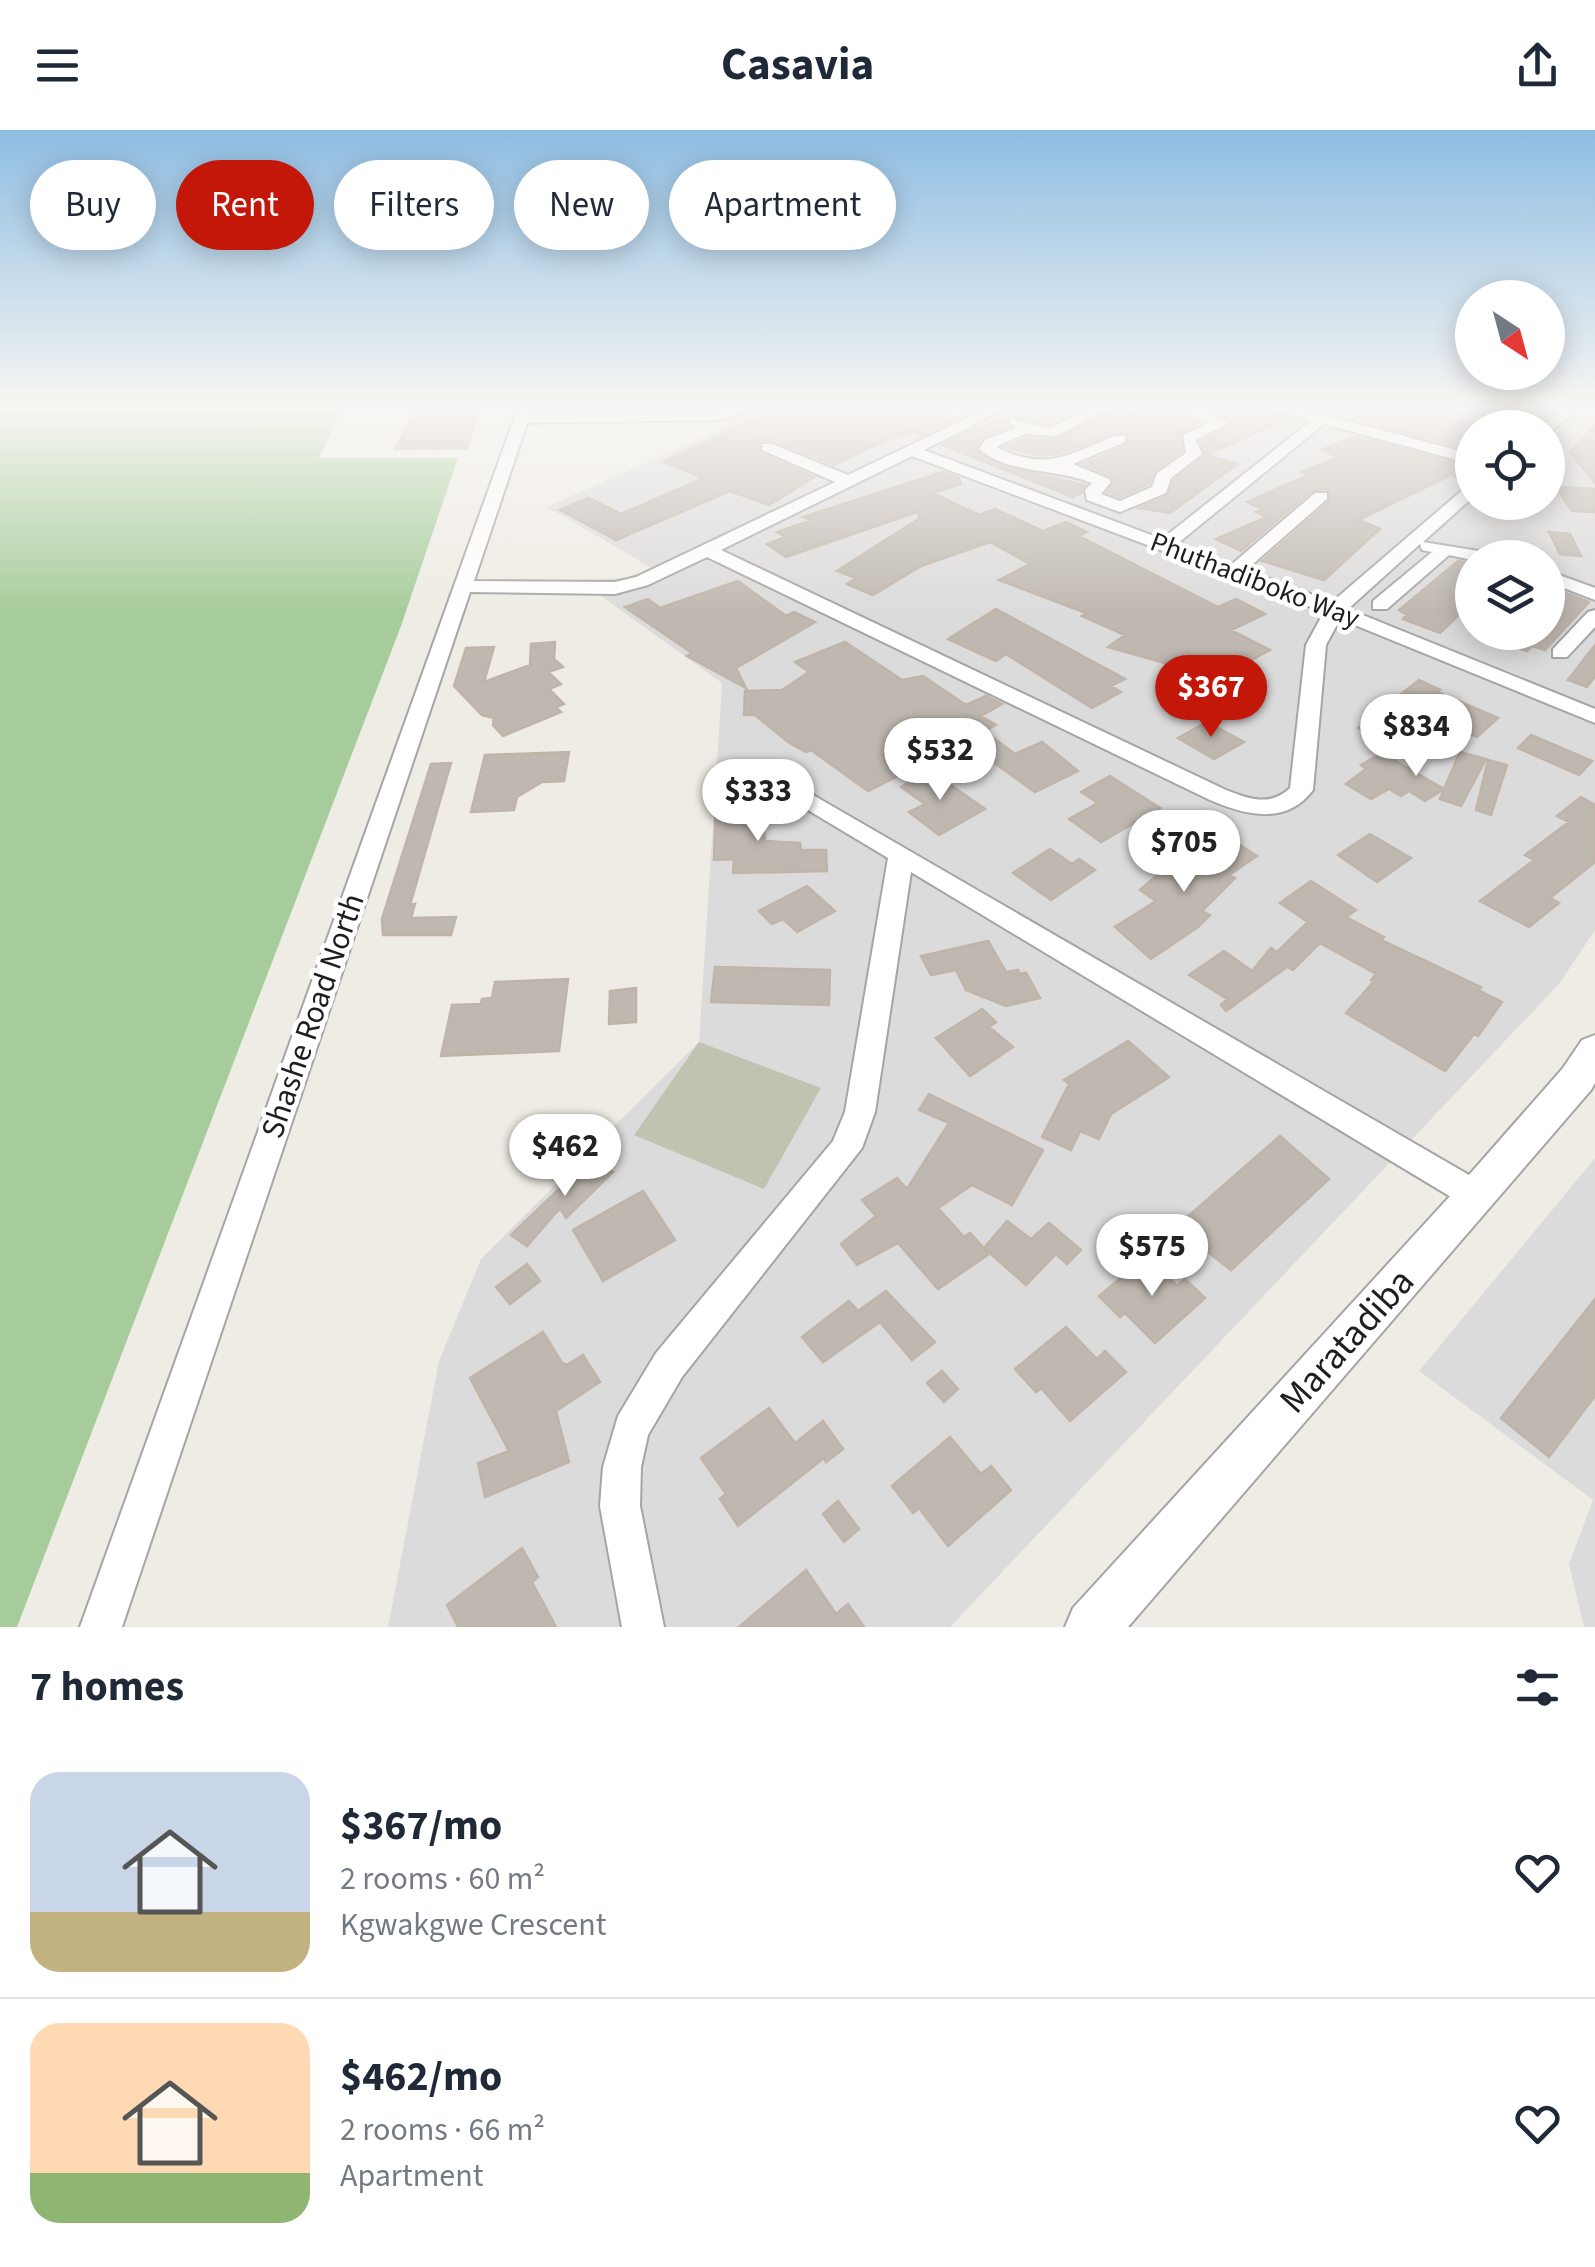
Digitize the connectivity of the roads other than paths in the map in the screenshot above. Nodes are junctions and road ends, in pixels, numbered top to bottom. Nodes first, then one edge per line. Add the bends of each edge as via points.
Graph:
1 (502, 475) edge
2 (832, 475) edge
3 (860, 475) edge
4 (977, 475) edge
5 (1082, 475) edge
6 (1165, 475) edge
7 (1252, 475) edge
8 (847, 481) junction
9 (1321, 496) dead end
10 (1455, 505) edge
11 (1414, 541) junction
12 (1165, 544) junction
13 (707, 550) junction
14 (1444, 551) junction
15 (1455, 551) edge
16 (1234, 572) junction
17 (1565, 583) edge
18 (462, 586) junction
19 (1595, 594) edge
20 (1380, 605) dead end
21 (1334, 610) junction
22 (1595, 616) edge
23 (1560, 653) dead end
24 (1595, 716) edge
25 (760, 772) dead end
26 (902, 856) junction
27 (1589, 1073) edge
28 (1477, 1196) junction
29 (101, 1627) edge
30 (642, 1627) edge
31 (1092, 1627) edge

1 - 18 street, Shashe Road North
2 - 8 street
3 - 8 street
4 - 12 street, Phuthadiboko Way
5 - 6 street via 1103,482 1092,495 1115,506 1157,492
7 - 12 street
8 - 13 street
9 - 16 street
10 - 11 street
11 - 14 street
11 - 21 street
12 - 16 street, Phuthadiboko Way
13 - 18 street via 615,588
13 - 21 street via 1218,795 1275,809 1300,790 1316,645
14 - 15 street
14 - 20 street
16 - 21 street, Phuthadiboko Way
17 - 19 street
18 - 29 street, Shashe Road North
21 - 24 street, Phuthadiboko Way
22 - 23 street
25 - 26 street
26 - 28 street
26 - 30 street via 860,1112 846,1148 670,1365 631,1429 620,1506
27 - 28 street, Maratadiba
28 - 31 street, Maratadiba

